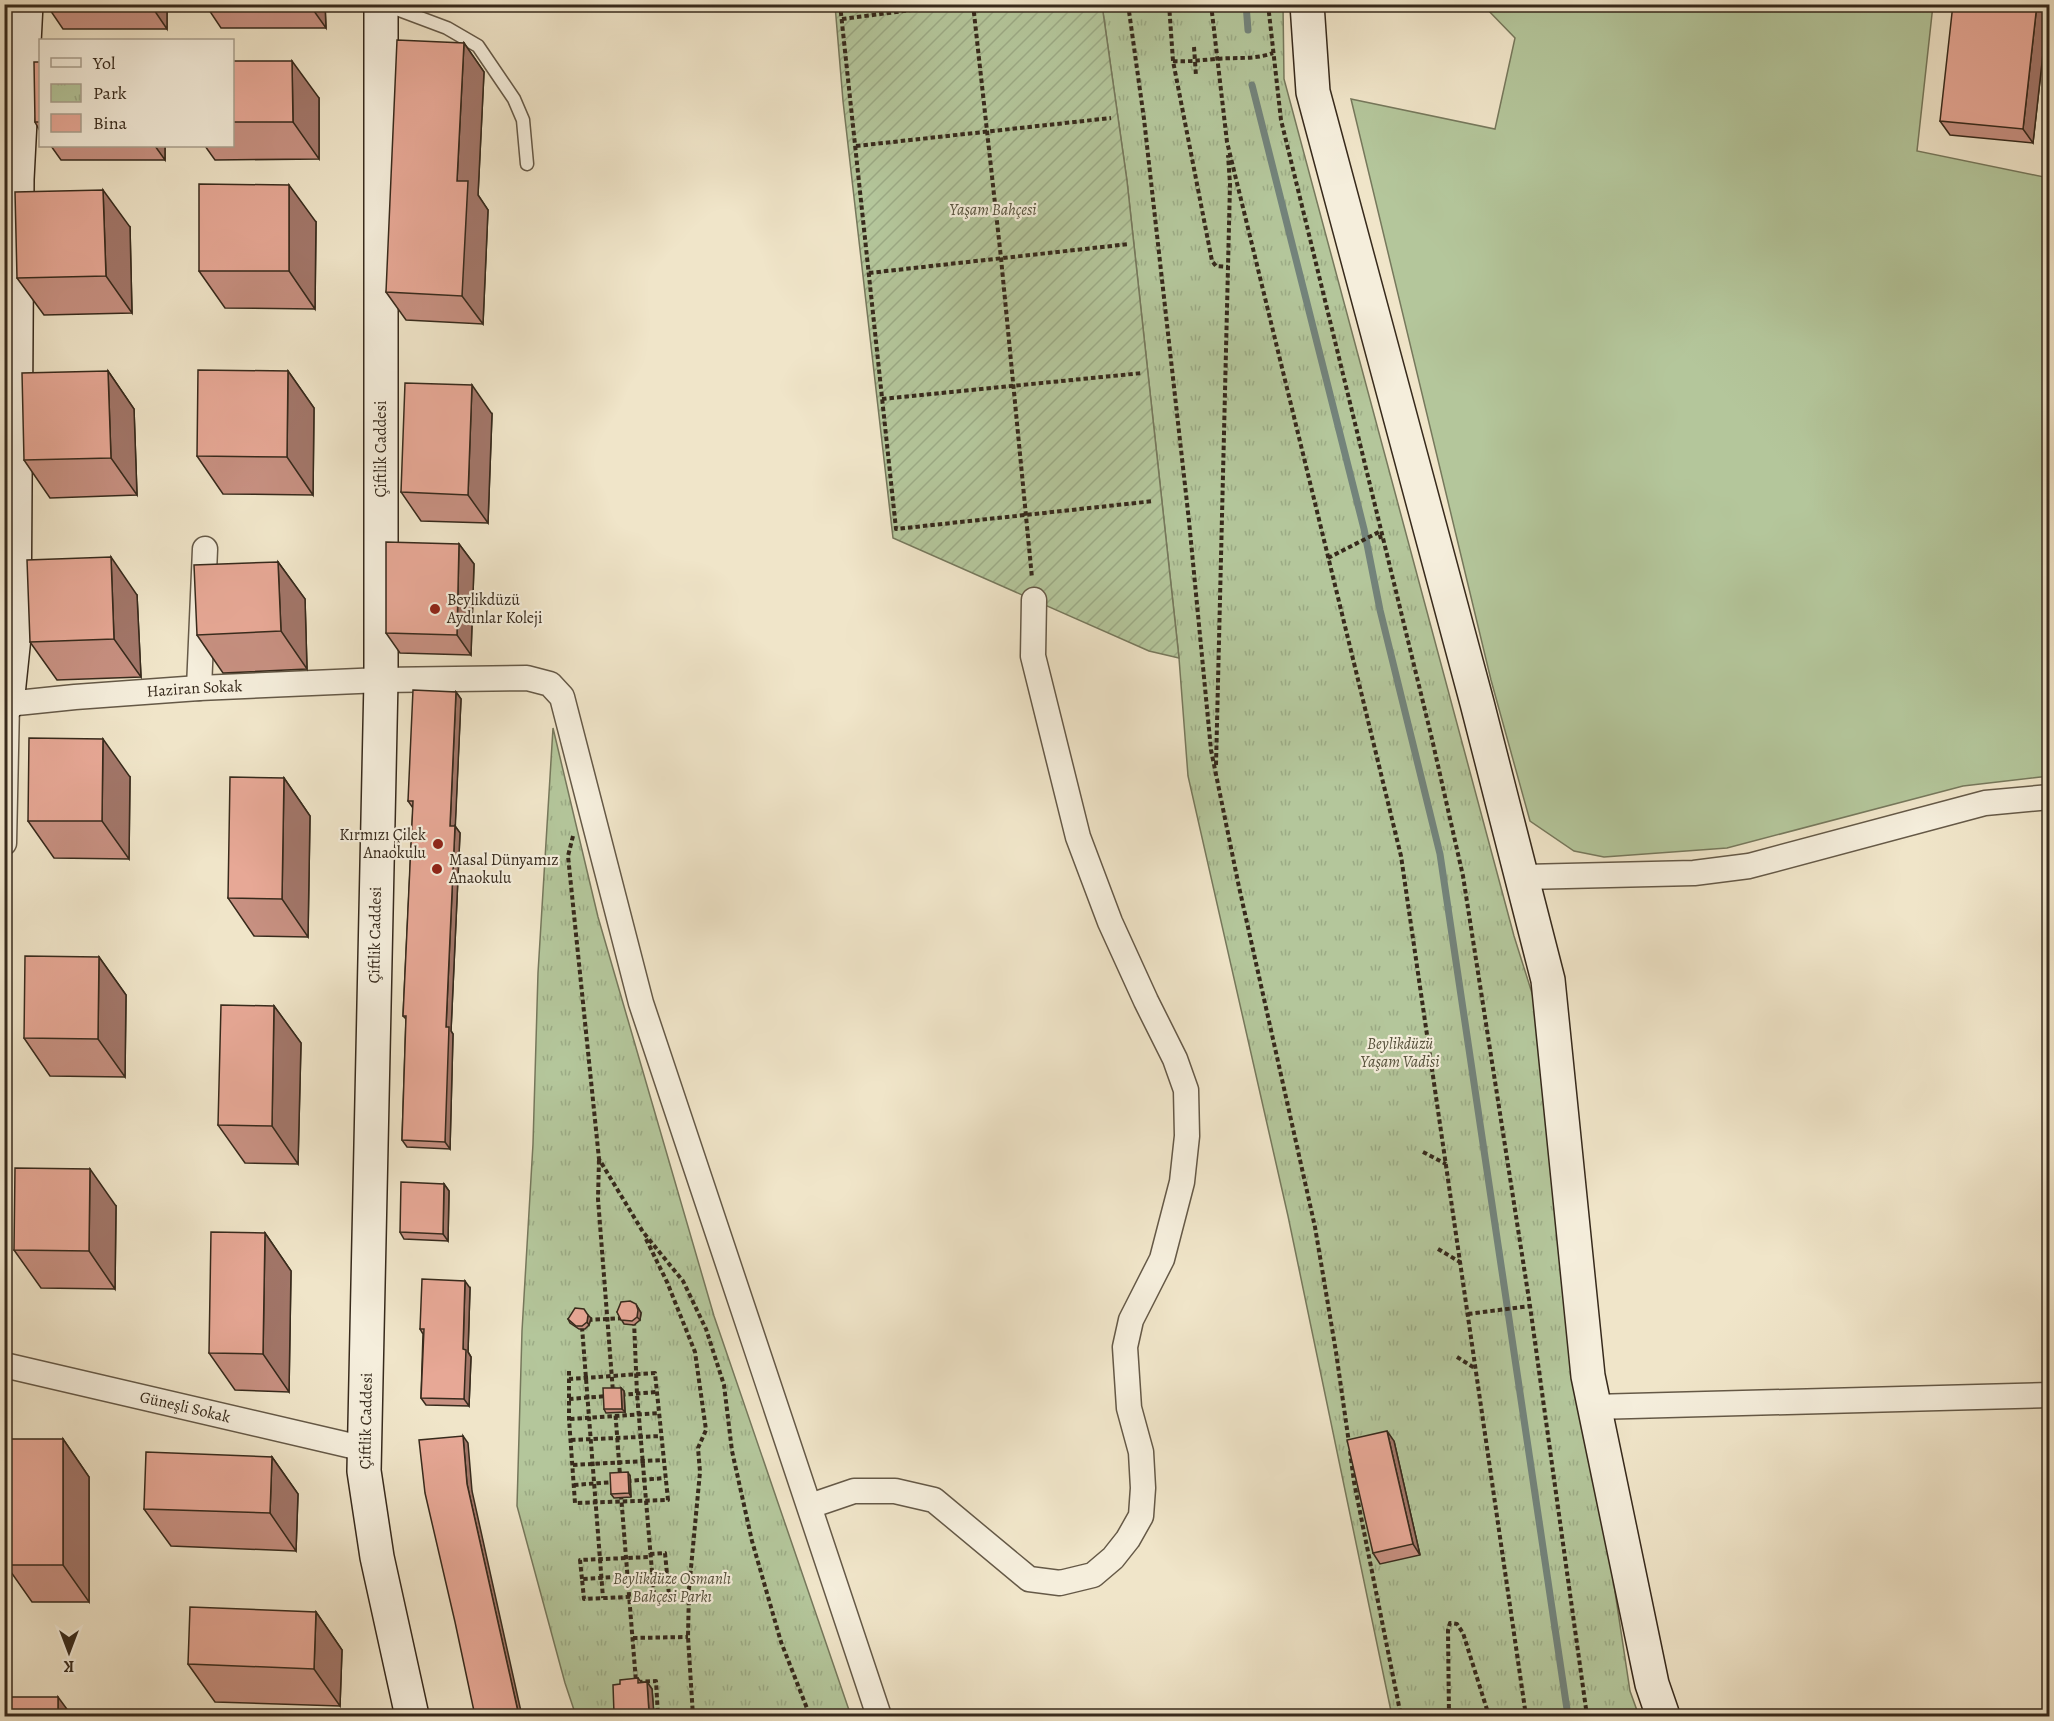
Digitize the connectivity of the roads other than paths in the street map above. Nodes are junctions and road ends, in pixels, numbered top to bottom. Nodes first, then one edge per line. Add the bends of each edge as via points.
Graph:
1 (26, 4) edge
2 (382, 4) edge
3 (1307, 4) edge
4 (527, 164) dead end
5 (205, 549) dead end
6 (1034, 600) road end
7 (381, 680) junction
8 (199, 688) junction
9 (5, 704) edge
10 (2049, 797) edge
11 (4, 843) edge
12 (1522, 877) junction
13 (4, 1365) edge
14 (2049, 1395) edge
15 (1593, 1407) junction
16 (365, 1449) junction
17 (810, 1506) junction
18 (412, 1716) edge
19 (879, 1716) edge
20 (1664, 1716) edge

1 - 9 street via 17,179 14,637
2 - 4 lane via 447,28 478,46 514,99 523,120
2 - 7 street, Çiftlik Caddesi
3 - 12 street via 1312,92
5 - 8 street
6 - 17 street via 1033,656 1078,837 1110,922 1186,1090 1182,1182 1162,1259 1131,1320 1125,1347 1129,1408 1142,1452 1141,1516 1113,1558 1092,1575 1060,1583 1029,1579 934,1500 895,1491 854,1491
7 - 8 street, Haziran Sokak
7 - 16 street, Çiftlik Caddesi
7 - 17 street, Haziran Sokak via 526,678 550,684 562,697 641,1003
8 - 9 street, Haziran Sokak
9 - 11 street
10 - 12 street via 1985,803 1749,866 1694,873
12 - 15 street via 1548,980
13 - 16 street, Güneşli Sokak
14 - 15 street
15 - 20 street via 1652,1684
16 - 18 street, Çiftlik Caddesi via 364,1471 376,1557
17 - 19 street, Haziran Sokak

